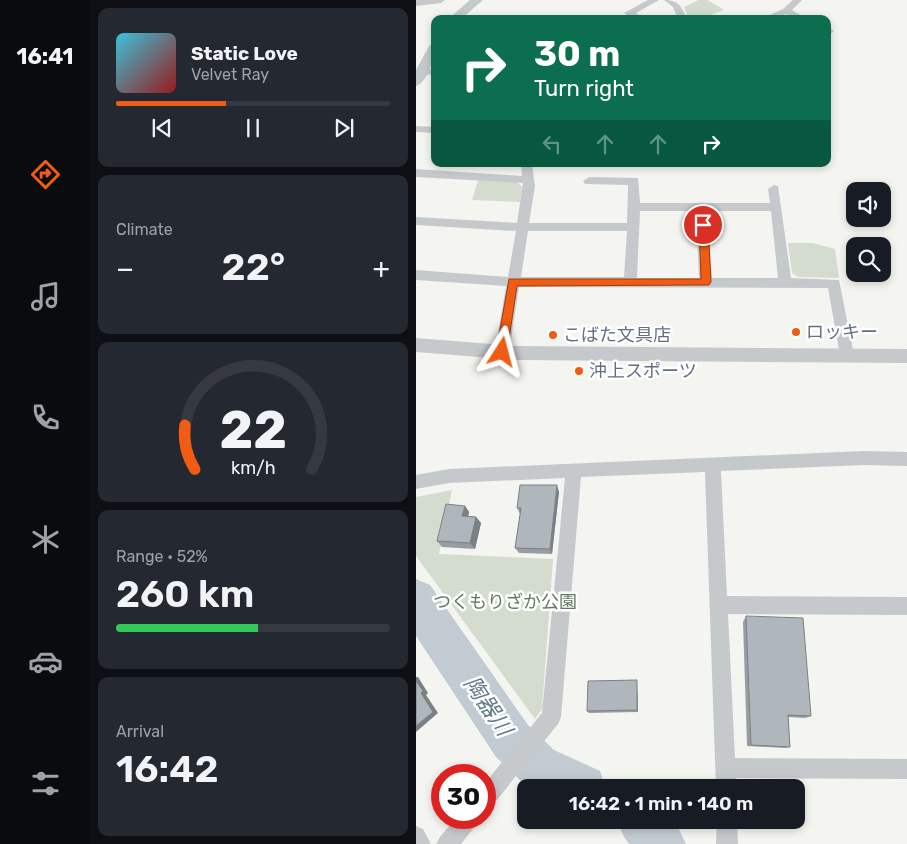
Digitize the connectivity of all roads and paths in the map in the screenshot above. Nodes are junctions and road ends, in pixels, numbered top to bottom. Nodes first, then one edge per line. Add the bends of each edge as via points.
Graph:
1 (441, 0) edge
2 (476, 0) edge
3 (655, 0) edge
4 (668, 0) edge
5 (798, 0) edge
6 (416, 3) edge
7 (786, 11) junction
8 (459, 15) edge
9 (633, 15) edge
10 (680, 15) edge
11 (776, 15) edge
12 (794, 15) edge
13 (431, 53) edge
14 (431, 73) edge
15 (418, 77) edge
16 (416, 130) edge
17 (431, 130) edge
18 (526, 167) edge
19 (416, 172) edge
20 (528, 180) junction
21 (589, 181) dead end
22 (774, 189) dead end
23 (702, 206) junction
24 (634, 207) junction
25 (776, 207) junction
26 (416, 221) edge
27 (633, 226) junction
28 (522, 227) junction
29 (416, 275) edge
30 (513, 282) junction
31 (630, 282) junction
32 (706, 282) junction
33 (785, 283) junction
34 (416, 345) edge
35 (502, 352) junction
36 (847, 355) junction
37 (907, 356) edge
38 (907, 459) edge
39 (713, 464) junction
40 (574, 471) junction
41 (416, 482) edge
42 (718, 605) junction
43 (907, 606) edge
44 (907, 769) edge
45 (725, 778) edge
46 (496, 786) edge
47 (460, 829) edge
48 (727, 829) edge
49 (416, 836) edge
50 (420, 844) edge
51 (447, 844) edge
52 (727, 844) edge

1 - 6 street
2 - 8 street
3 - 9 street via 629,13
4 - 10 street via 677,6
5 - 7 street
7 - 11 street
7 - 12 street
13 - 15 street
14 - 15 street
16 - 17 street
18 - 20 street
19 - 20 street
20 - 28 street
21 - 24 street via 634,181
22 - 25 street
23 - 24 street
23 - 25 street
23 - 32 street
24 - 27 street
25 - 33 street
26 - 28 street
27 - 28 street
27 - 31 street
28 - 30 street
29 - 30 street
30 - 31 street
30 - 35 street
31 - 32 street
32 - 33 street
33 - 36 street via 834,283
34 - 35 street
35 - 36 street
36 - 37 street
38 - 39 street
39 - 40 street
39 - 42 street
40 - 41 street via 449,476
40 - 46 street via 551,717
42 - 43 street
42 - 45 street
44 - 45 street
47 - 51 street
48 - 52 street
49 - 50 street

